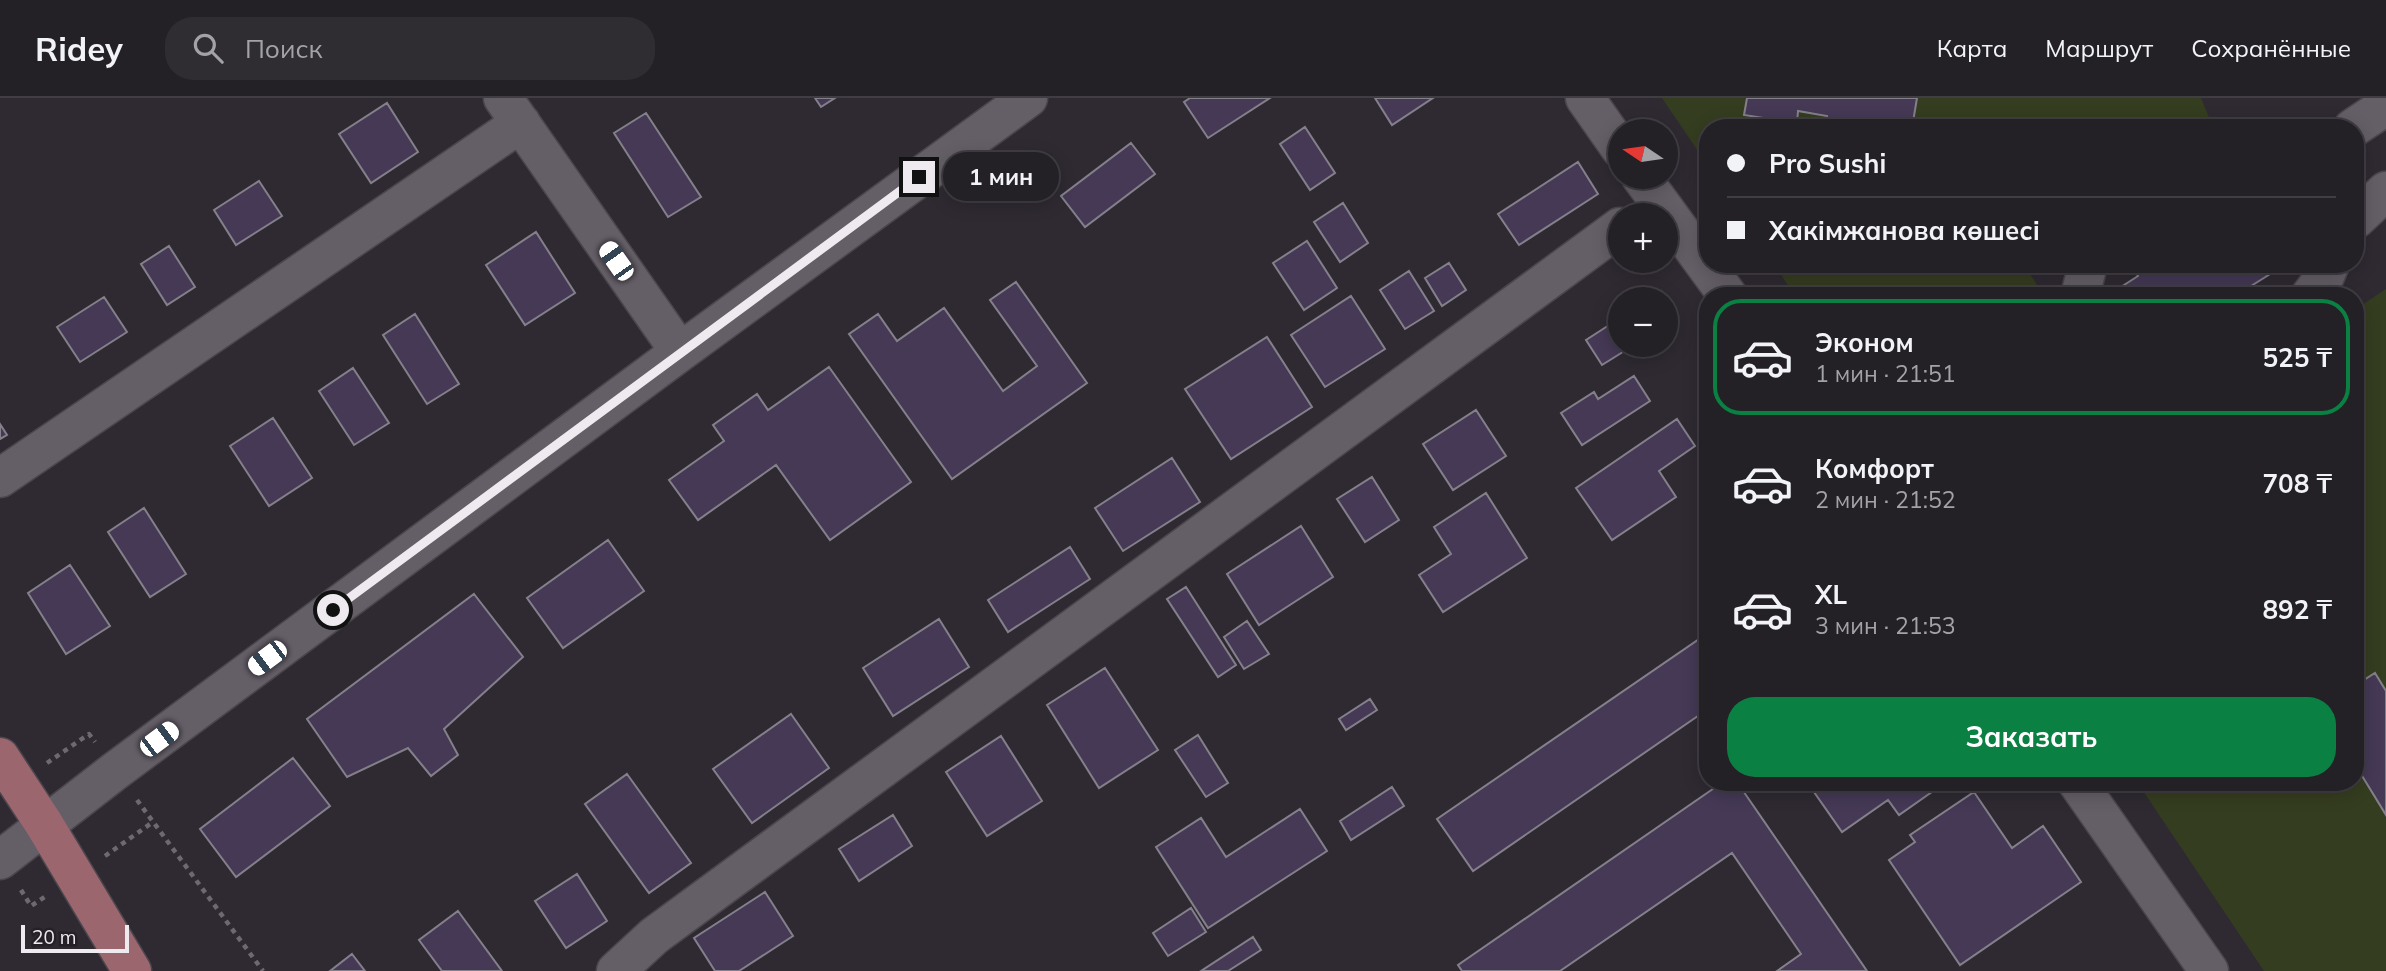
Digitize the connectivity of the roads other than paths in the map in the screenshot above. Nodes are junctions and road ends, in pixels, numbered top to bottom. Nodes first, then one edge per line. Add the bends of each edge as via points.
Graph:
1 (1028, 98) edge
2 (1585, 98) edge
3 (2386, 106) edge
4 (512, 111) edge
5 (2364, 121) edge
6 (1608, 131) edge
7 (2386, 191) edge
8 (1645, 197) edge
9 (2364, 212) edge
10 (1608, 236) edge
11 (1699, 261) edge
12 (1709, 273) edge
13 (1720, 287) edge
14 (680, 352) junction
15 (0, 478) edge
16 (0, 757) edge
17 (2083, 791) edge
18 (44, 824) junction
19 (0, 860) edge
20 (132, 971) edge
21 (616, 971) edge
22 (2208, 971) edge

1 - 14 street
2 - 6 street
3 - 5 street
4 - 14 street
4 - 15 street
7 - 9 street
8 - 11 street
10 - 21 street via 654,936
12 - 13 street
14 - 18 street
16 - 18 main road
17 - 22 street
18 - 19 street
18 - 20 main road

